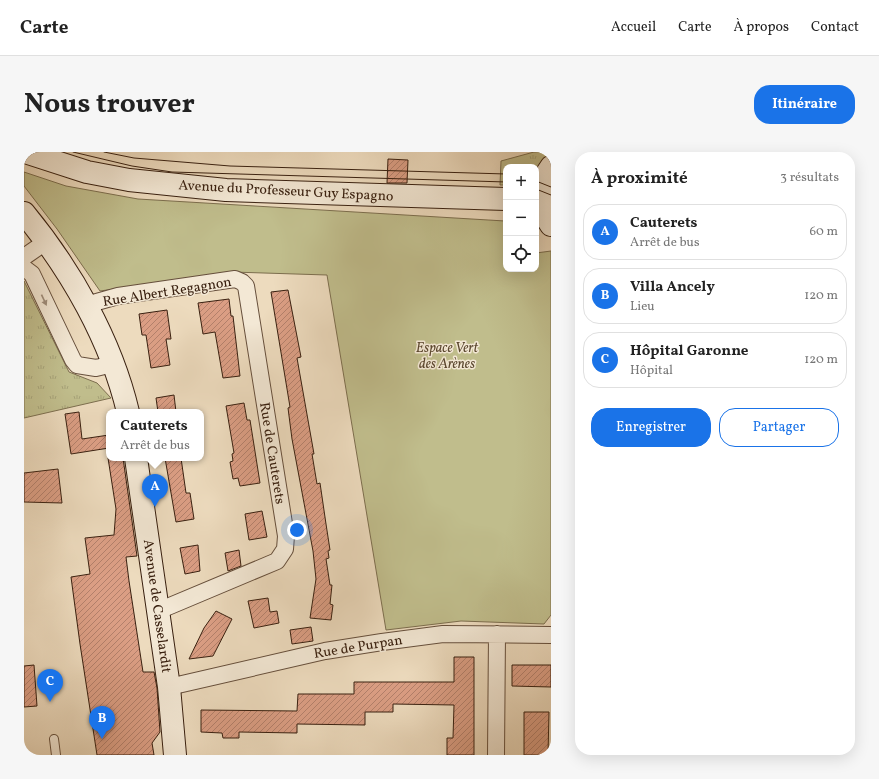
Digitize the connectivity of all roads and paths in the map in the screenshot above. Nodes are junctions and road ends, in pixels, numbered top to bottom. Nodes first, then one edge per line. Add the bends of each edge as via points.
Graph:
1 (25, 152) edge
2 (543, 179) edge
3 (503, 198) edge
4 (24, 213) edge
5 (543, 214) edge
6 (47, 241) junction
7 (24, 257) edge
8 (24, 268) edge
9 (246, 286) joint
10 (86, 305) junction
11 (113, 364) junction
12 (127, 409) edge
13 (136, 461) edge
14 (158, 611) junction
15 (497, 634) junction
16 (551, 635) edge
17 (169, 687) junction
18 (54, 738) dead end
19 (56, 755) edge
20 (175, 755) edge
21 (496, 755) edge

1 - 3 street, Avenue du Professeur Guy Espagno via 87,172 129,180 226,190
2 - 5 street via 540,196
4 - 6 street
6 - 7 street
6 - 10 street
8 -> 11 street via 32,274 77,365 96,368
9 - 10 street, Rue Albert Regagnon via 234,279 118,296
9 - 14 street, Rue de Cauterets via 286,536 285,549 277,561
10 - 11 street
11 - 12 street
13 - 14 street, Avenue de Casselardit
14 - 17 street, Avenue de Casselardit
15 - 16 street, Rue de Purpan
15 - 17 street, Rue de Purpan via 443,634 325,651
15 - 21 street
17 - 20 street, Avenue de Casselardit
18 - 19 lane

